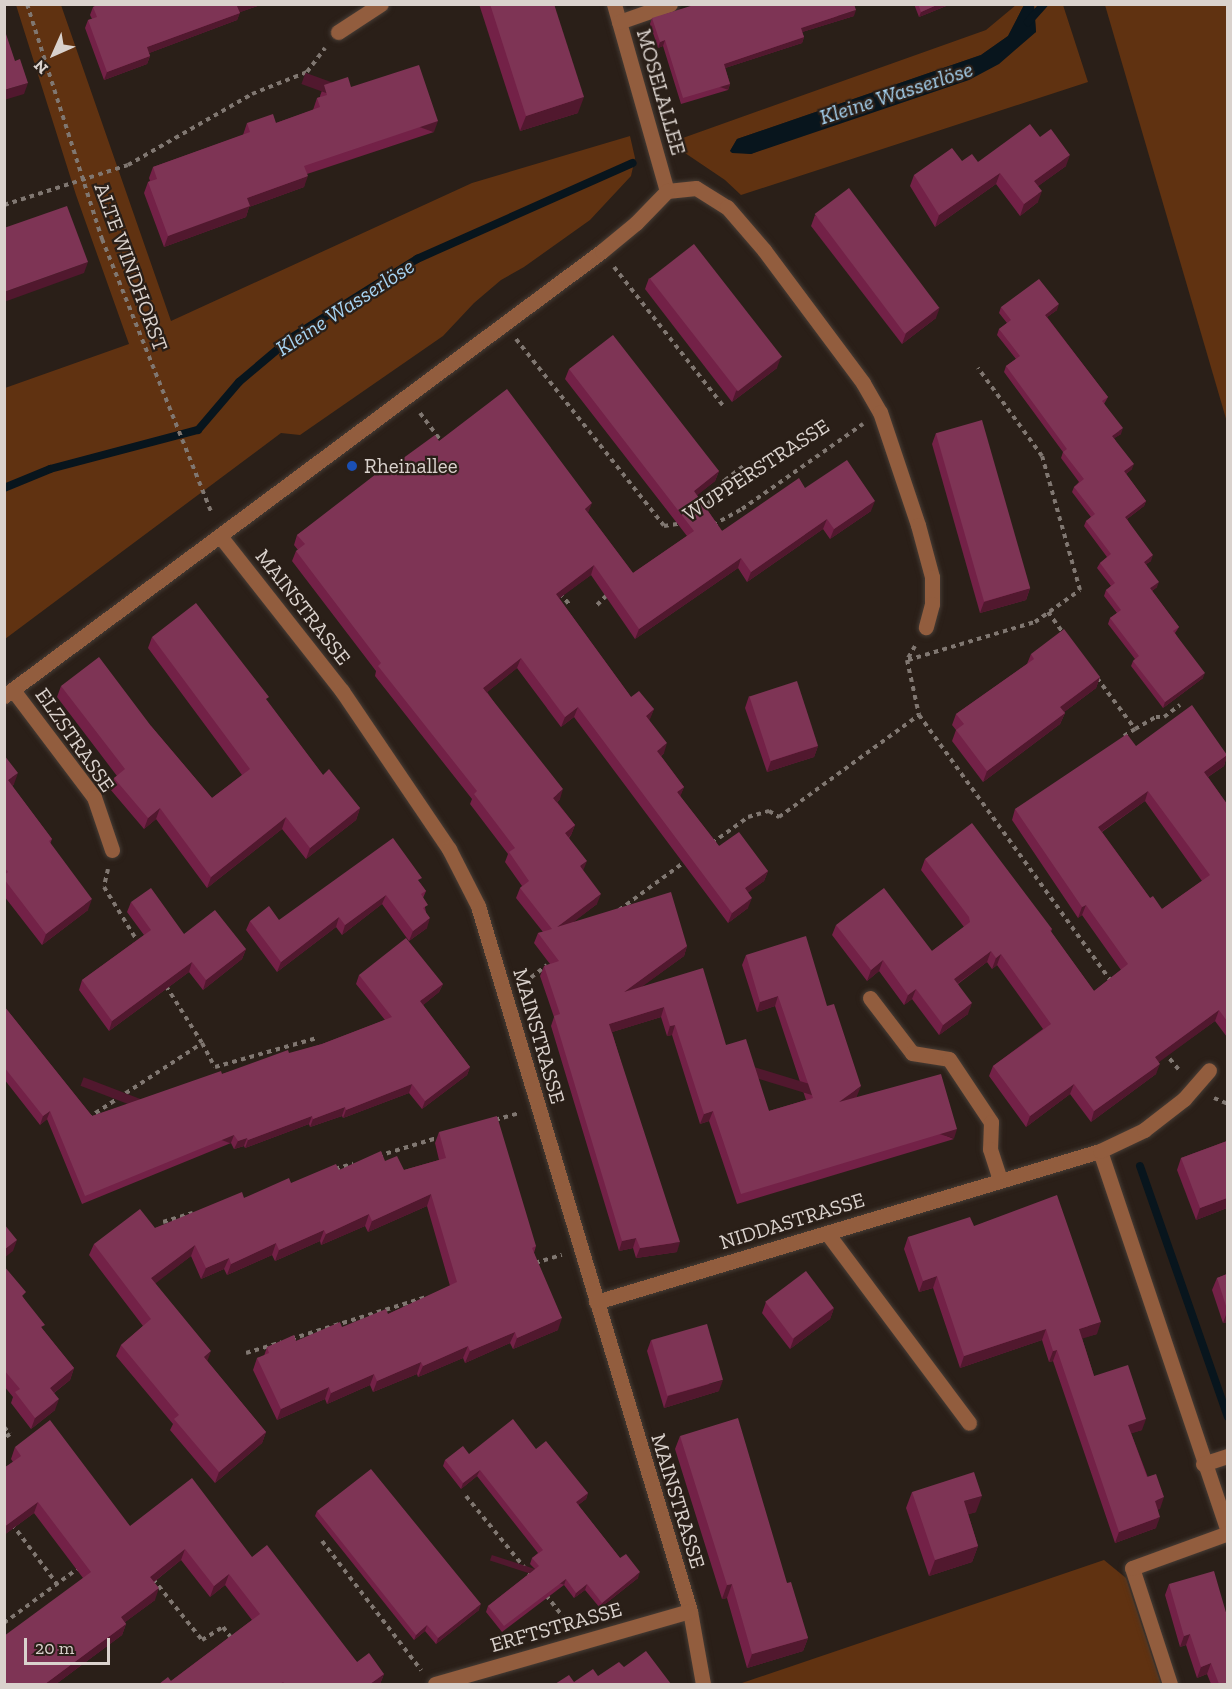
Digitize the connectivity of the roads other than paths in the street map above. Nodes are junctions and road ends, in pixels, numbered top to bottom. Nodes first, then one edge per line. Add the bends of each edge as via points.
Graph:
1 (381, 4) edge
2 (614, 4) edge
3 (670, 4) edge
4 (619, 22) junction
5 (338, 32) road end
6 (667, 190) junction
7 (219, 536) junction
8 (926, 627) road end
9 (9, 693) edge
10 (112, 850) road end
11 (870, 998) dead end
12 (1209, 1070) dead end
13 (1100, 1151) junction
14 (1000, 1180) junction
15 (826, 1233) junction
16 (596, 1302) junction
17 (969, 1423) dead end
18 (1227, 1456) edge
19 (1203, 1464) junction
20 (1227, 1532) edge
21 (690, 1611) junction
22 (431, 1680) edge
23 (703, 1684) edge
24 (1170, 1684) edge

1 - 5 street
2 - 4 street, MOSELALLEE
3 - 4 street
4 - 6 street, MOSELALLEE
6 - 7 street via 602,251
6 - 8 street via 696,188 727,207 863,383 880,412 932,577 932,604
7 - 9 street
7 - 16 street, MAINSTRASSE via 342,691 449,849 478,906
9 - 10 street, ELZSTRASSE via 94,797
11 - 14 street via 912,1053 949,1059 992,1122 990,1149
12 - 13 street, NIDDASTRASSE via 1184,1099 1144,1130
13 - 14 street, NIDDASTRASSE
13 - 19 street
14 - 15 street, NIDDASTRASSE
15 - 16 street, NIDDASTRASSE
15 - 17 street
16 - 21 street, MAINSTRASSE
18 - 19 street
19 - 20 street
20 - 24 street via 1132,1568
21 - 22 street, ERFTSTRASSE
21 - 23 street, MAINSTRASSE

